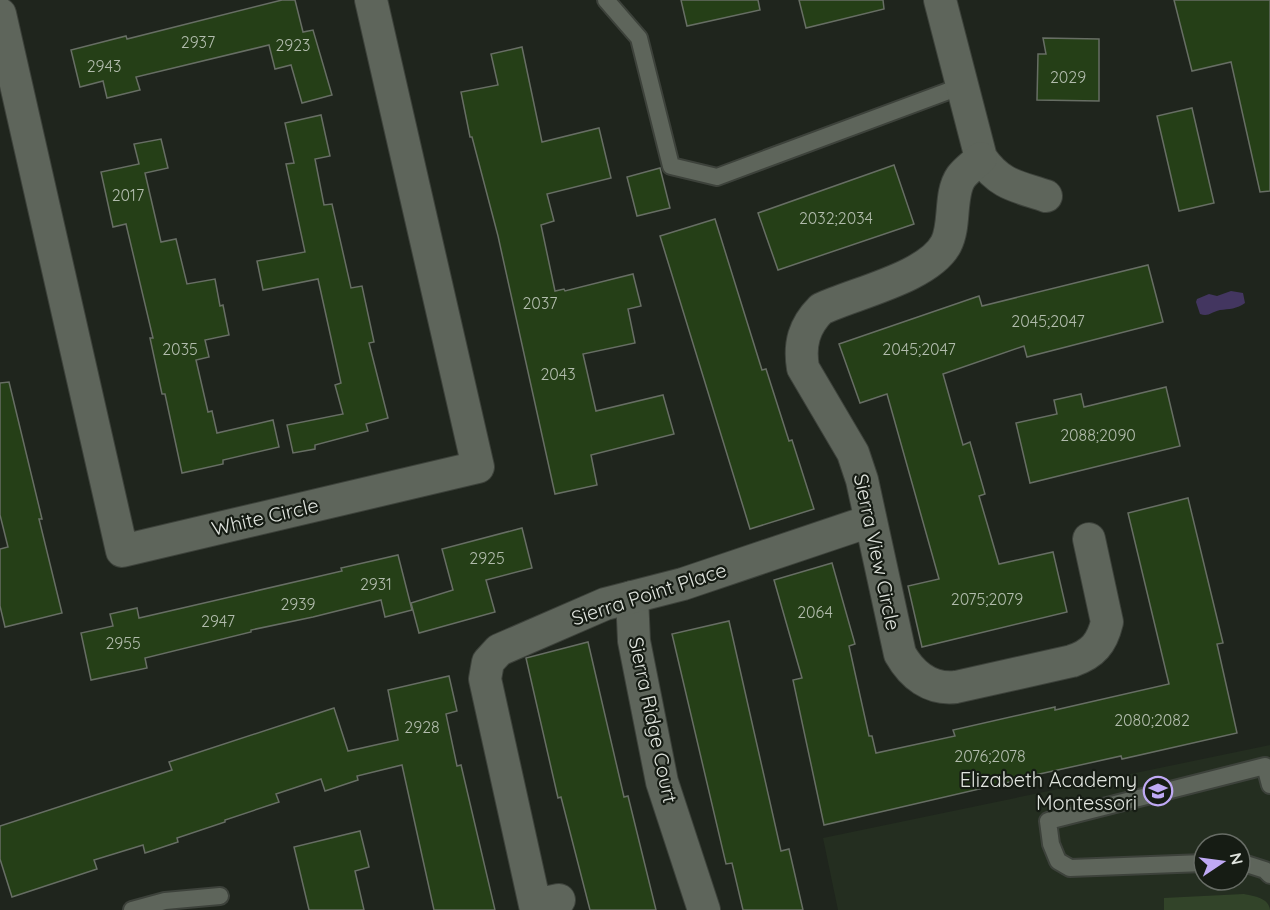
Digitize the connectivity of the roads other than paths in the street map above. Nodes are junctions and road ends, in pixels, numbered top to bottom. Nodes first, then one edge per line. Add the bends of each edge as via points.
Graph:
1 (371, 0) edge
2 (606, 0) edge
3 (940, 0) edge
4 (0, 14) edge
5 (962, 86) junction
6 (981, 158) junction
7 (1046, 196) dead end
8 (870, 521) junction
9 (1089, 539) dead end
10 (632, 597) junction
11 (1270, 785) edge
12 (1192, 863) edge
13 (1252, 866) edge
14 (1270, 875) edge
15 (220, 896) dead end
16 (559, 900) dead end
17 (132, 910) edge
18 (704, 910) edge

1 - 4 street, White Circle via 478,467 122,551
2 - 5 lane via 639,38 671,166 717,177
3 - 5 street
5 - 6 street
6 - 7 street via 1001,180
6 - 8 street, Sierra View Circle via 961,177 956,188 951,231 939,255 918,271 821,309 804,331 803,368 857,462
8 - 9 street, Sierra View Circle via 900,654 914,674 946,688 1072,661 1093,651 1107,622
8 - 10 street, Sierra Point Place via 683,584
10 - 16 street, Sierra Point Place via 605,604 499,650 489,662 485,679 535,904
10 - 18 street, Sierra Ridge Court via 634,641 662,782
11 - 12 lane via 1265,765 1048,821 1058,861 1070,868
13 - 14 lane
15 - 17 lane via 165,901

